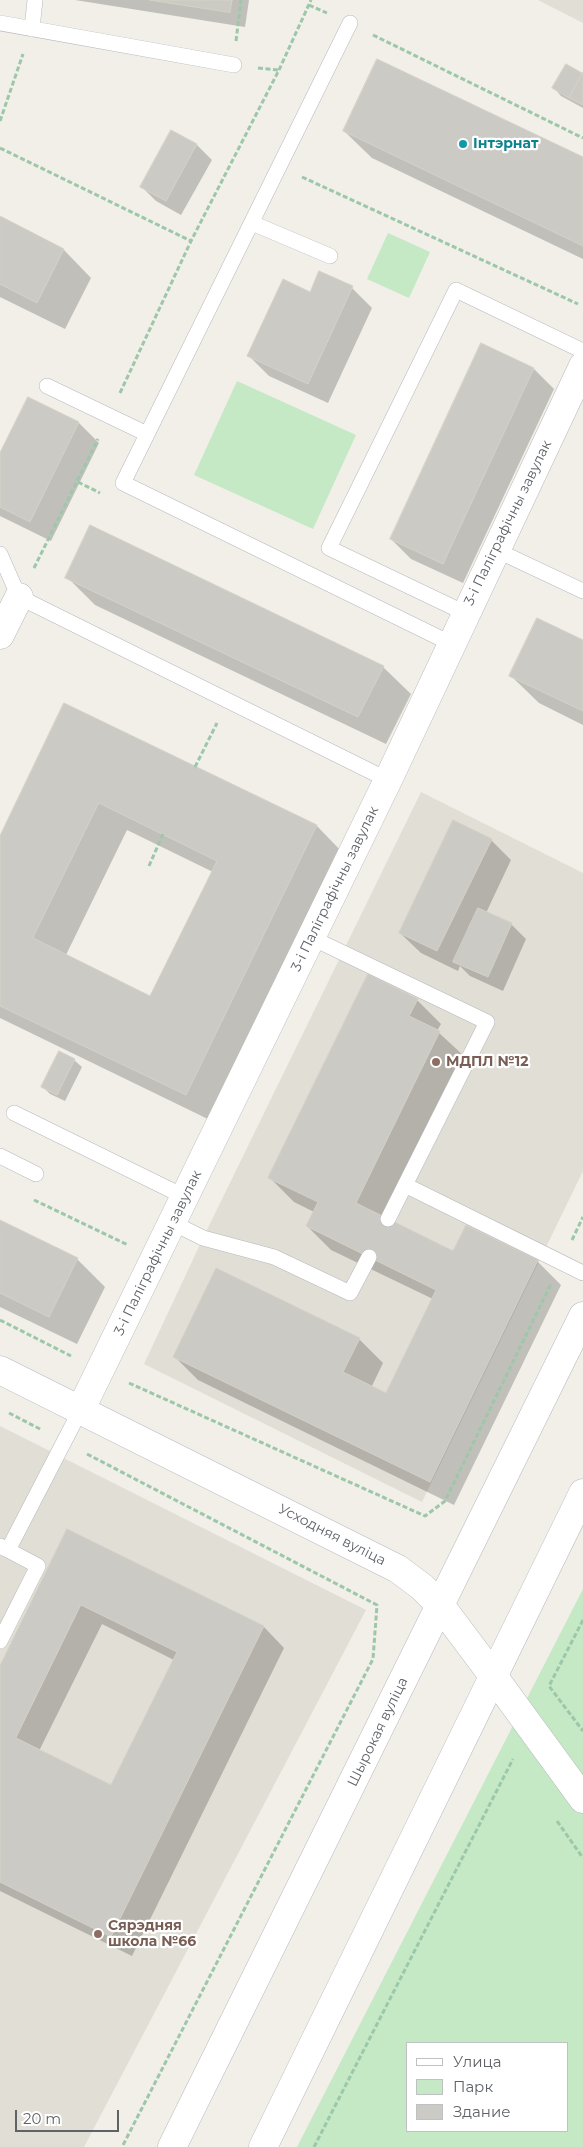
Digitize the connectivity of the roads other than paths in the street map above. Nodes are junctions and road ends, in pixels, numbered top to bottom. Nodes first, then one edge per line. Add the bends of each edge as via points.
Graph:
1 (35, 0) edge
2 (0, 23) edge
3 (350, 23) road end
4 (32, 29) junction
5 (234, 65) road end
6 (252, 223) junction
7 (330, 256) dead end
8 (583, 352) edge
9 (583, 366) edge
10 (47, 386) dead end
11 (147, 434) junction
12 (496, 550) junction
13 (0, 554) edge
14 (583, 592) edge
15 (20, 597) junction
16 (465, 613) junction
17 (0, 635) edge
18 (452, 644) junction
19 (388, 780) junction
20 (312, 938) junction
21 (14, 1113) dead end
22 (0, 1156) edge
23 (36, 1174) dead end
24 (405, 1185) junction
25 (185, 1197) junction
26 (388, 1218) dead end
27 (173, 1223) junction
28 (369, 1257) dead end
29 (583, 1273) edge
30 (583, 1316) edge
31 (0, 1370) edge
32 (81, 1409) junction
33 (583, 1493) edge
34 (4, 1548) edge
35 (440, 1605) junction
36 (0, 1641) edge
37 (494, 1676) junction
38 (583, 1799) edge
39 (172, 2147) edge
40 (263, 2147) edge

1 - 4 lane
2 - 4 lane
3 - 6 lane
4 - 5 lane
6 - 7 lane
6 - 11 lane
8 - 16 lane via 456,290 329,548
9 - 12 street, 3-і Паліграфічны завулак
10 - 11 lane
11 - 18 lane via 123,483
12 - 14 lane
12 - 16 street, 3-і Паліграфічны завулак
13 - 15 lane
15 - 17 street
15 - 19 lane
16 - 18 street, 3-і Паліграфічны завулак
18 - 19 street, 3-і Паліграфічны завулак
19 - 20 street, 3-і Паліграфічны завулак
20 - 24 lane via 487,1022
20 - 25 street, 3-і Паліграфічны завулак
21 - 25 lane
22 - 23 lane
24 - 26 lane
24 - 29 lane
25 - 27 street, 3-і Паліграфічны завулак
27 - 28 lane via 202,1238 274,1257 350,1293
27 - 32 street, 3-і Паліграфічны завулак
30 - 35 street, Шырокая вуліца
31 - 32 street, Усходняя вуліца
32 - 34 lane
32 - 35 street, Усходняя вуліца via 398,1569
33 - 37 street
34 - 36 lane via 38,1566
35 - 37 street, Усходняя вуліца
35 - 39 street, Шырокая вуліца
37 - 38 street, Усходняя вуліца
37 - 40 street

